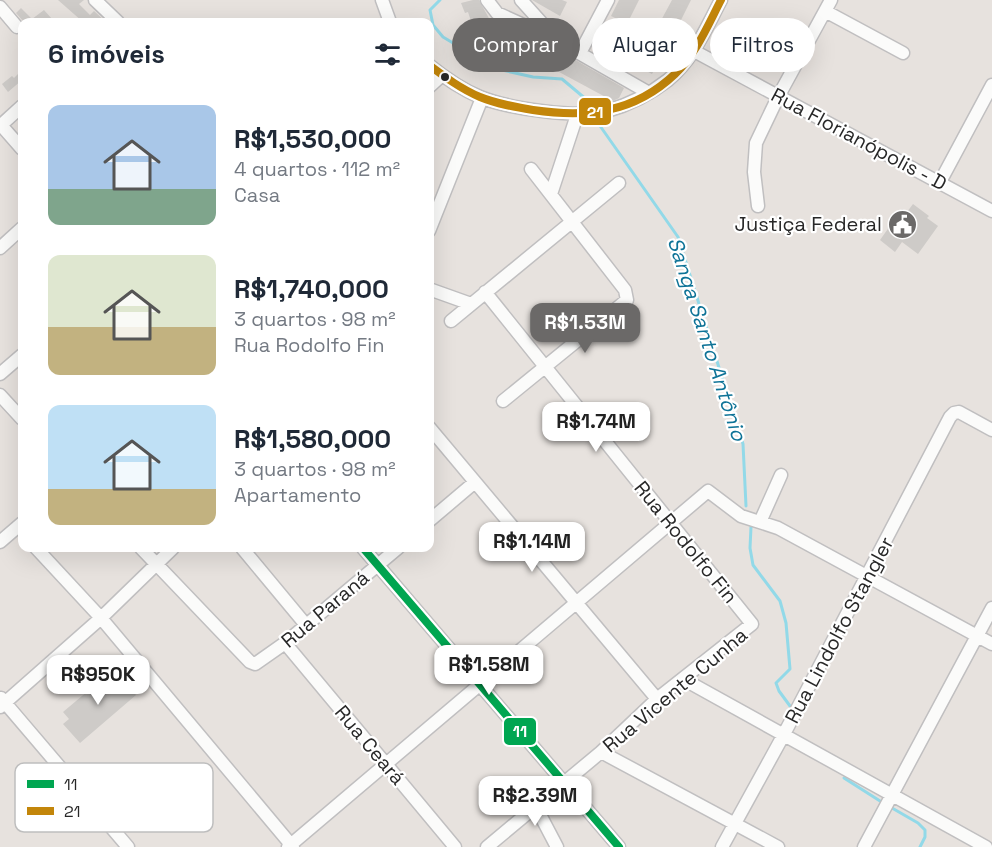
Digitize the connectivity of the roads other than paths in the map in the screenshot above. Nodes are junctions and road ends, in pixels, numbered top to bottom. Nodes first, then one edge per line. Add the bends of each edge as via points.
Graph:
1 (96, 0) edge
2 (382, 0) edge
3 (487, 0) edge
4 (521, 0) edge
5 (608, 0) edge
6 (721, 0) edge
7 (828, 6) edge
8 (0, 7) edge
9 (114, 18) edge
10 (389, 18) edge
11 (508, 18) edge
12 (537, 18) edge
13 (17, 27) dead end
14 (698, 43) edge
15 (580, 53) joint
16 (698, 53) edge
17 (903, 53) dead end
18 (434, 69) edge
19 (676, 72) edge
20 (442, 75) junction
21 (434, 82) edge
22 (992, 85) edge
23 (649, 93) junction
24 (778, 97) junction
25 (482, 98) junction
26 (18, 109) edge
27 (577, 115) junction
28 (0, 125) edge
29 (18, 145) edge
30 (531, 169) dead end
31 (940, 182) junction
32 (619, 183) dead end
33 (551, 194) junction
34 (758, 206) dead end
35 (434, 211) edge
36 (992, 211) edge
37 (572, 222) junction
38 (18, 232) edge
39 (0, 248) edge
40 (434, 291) edge
41 (485, 292) junction
42 (471, 304) junction
43 (451, 321) dead end
44 (18, 358) edge
45 (545, 366) junction
46 (0, 374) edge
47 (0, 395) edge
48 (503, 401) dead end
49 (18, 415) edge
50 (992, 430) edge
51 (434, 433) edge
52 (781, 475) dead end
53 (475, 482) junction
54 (434, 517) edge
55 (670, 522) junction
56 (760, 522) junction
57 (18, 530) edge
58 (0, 542) edge
59 (40, 552) edge
60 (144, 552) edge
61 (168, 552) edge
62 (245, 552) edge
63 (367, 552) edge
64 (393, 552) edge
65 (155, 564) junction
66 (378, 564) junction
67 (867, 576) junction
68 (577, 603) junction
69 (992, 608) edge
70 (101, 618) junction
71 (752, 624) joint
72 (306, 625) junction
73 (977, 636) junction
74 (285, 643) junction
75 (992, 644) edge
76 (683, 679) junction
77 (480, 685) junction
78 (657, 699) junction
79 (2, 702) edge
80 (783, 736) junction
81 (601, 752) junction
82 (55, 763) edge
83 (387, 764) junction
84 (564, 783) junction
85 (892, 795) junction
86 (536, 807) junction
87 (735, 824) junction
88 (115, 832) edge
89 (291, 846) edge
90 (128, 847) edge
91 (455, 847) edge
92 (487, 847) edge
93 (557, 847) edge
94 (619, 847) edge
95 (722, 847) edge
96 (778, 847) edge
97 (864, 847) edge
98 (987, 847) edge

1 - 9 street
2 - 10 street
3 - 11 street via 497,13
4 - 12 street
5 - 15 street
6 - 14 street
7 - 17 street
7 - 24 street
8 - 13 street
15 - 23 street
16 - 24 street, Rua Florianópolis - D
18 - 20 street
19 - 23 street
20 - 21 street
20 - 25 street
22 - 31 street
23 - 27 street via 605,112
24 - 31 street, Rua Florianópolis - D
24 - 34 street via 756,143
25 - 27 street
25 - 35 street
26 - 28 street
27 - 33 street
28 - 29 street
30 - 33 street
31 - 36 street, Rua Florianópolis - D
32 - 37 street
33 - 37 street
37 - 41 street
37 - 45 street via 625,290 627,300
38 - 39 street
40 - 42 street
41 - 42 street
41 - 45 street, Rua Rodolfo Fin
42 - 43 street
44 - 46 street
45 - 48 street
45 - 55 street, Rua Rodolfo Fin
47 - 49 street
50 - 67 street, Rua Lindolfo Stangler via 954,412
51 - 53 street
52 - 56 street
53 - 54 street
53 - 68 street
55 - 56 street via 708,491 741,516
55 - 68 street
55 - 71 street, Rua Rodolfo Fin
56 - 67 street
57 - 58 street
59 - 70 street
60 - 65 street
61 - 65 street
62 - 72 street
63 - 66 street
64 - 66 street, Rua Paraná
65 - 70 street
65 - 74 street, Rua Paraná via 250,663 260,662
66 - 72 street, Rua Paraná
66 - 77 street
67 - 73 street
67 - 80 street, Rua Lindolfo Stangler
68 - 77 street
68 - 78 street
69 - 73 street
70 - 79 street
70 - 89 street
71 - 76 street, Rua Vicente Cunha
72 - 74 street, Rua Paraná
73 - 75 street
73 - 85 street
74 - 83 street, Rua Ceará
76 - 78 street, Rua Vicente Cunha
76 - 80 street
77 - 83 street
77 - 84 street
78 - 81 street, Rua Vicente Cunha
79 - 82 street
80 - 85 street
80 - 87 street, Rua Lindolfo Stangler
81 - 84 street, Rua Vicente Cunha
81 - 87 street
83 - 89 street
83 - 91 street, Rua Ceará
84 - 86 street, Rua Vicente Cunha
84 - 94 street
85 - 97 street
85 - 98 street
86 - 92 street, Rua Vicente Cunha
86 - 93 street
87 - 95 street, Rua Lindolfo Stangler
87 - 96 street
88 - 90 street

